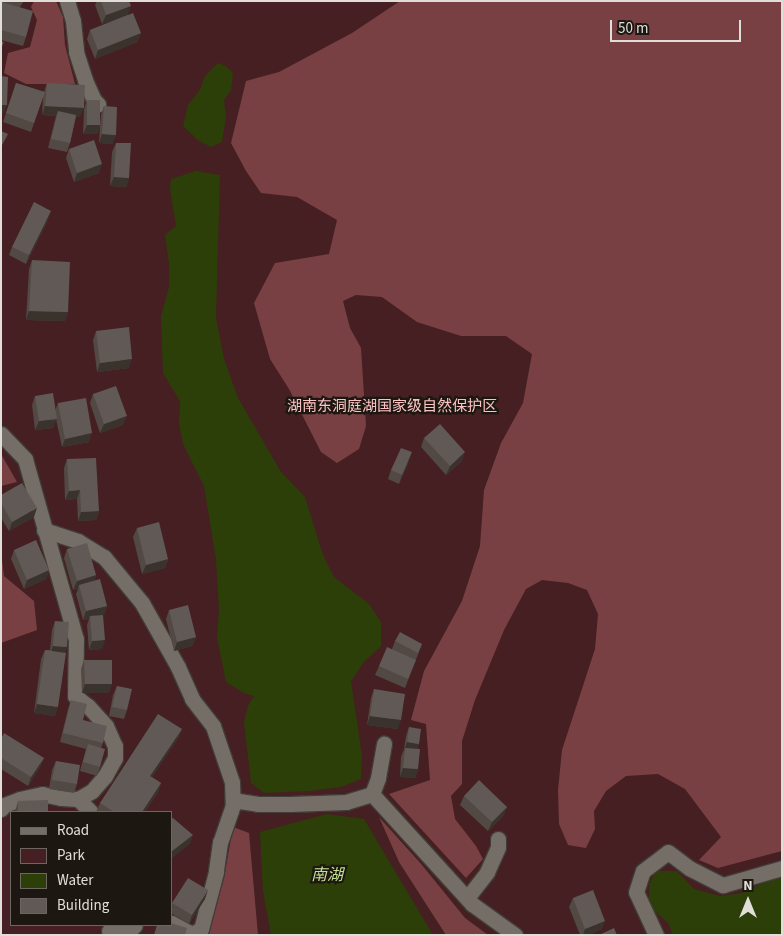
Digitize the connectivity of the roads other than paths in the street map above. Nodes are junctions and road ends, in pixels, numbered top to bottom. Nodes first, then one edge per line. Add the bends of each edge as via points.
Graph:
1 (67, 1) edge
2 (98, 104) edge
3 (1, 434) edge
4 (44, 530) junction
5 (384, 744) dead end
6 (372, 794) junction
7 (78, 799) junction
8 (233, 800) junction
9 (1, 809) edge
10 (90, 811) edge
11 (498, 839) dead end
12 (782, 868) edge
13 (467, 898) junction
14 (172, 924) edge
15 (131, 927) edge
16 (109, 931) dead end
17 (514, 935) edge
18 (656, 935) edge

1 - 2 street via 76,52 85,80
3 - 4 street via 25,459
4 - 7 street via 76,639 75,696 106,726 114,746 114,758 105,776 92,791
4 - 8 street via 78,542 104,557 142,603 192,699 213,726 232,782
5 - 6 street
6 - 8 street via 346,802 258,804
6 - 13 street
7 - 9 street via 42,794 20,799
7 - 10 street
8 - 14 street via 220,842 201,930 192,934
11 - 13 street via 498,847 487,872
12 - 18 street via 723,885 668,852 643,871 636,892
13 - 17 street
15 - 16 street

